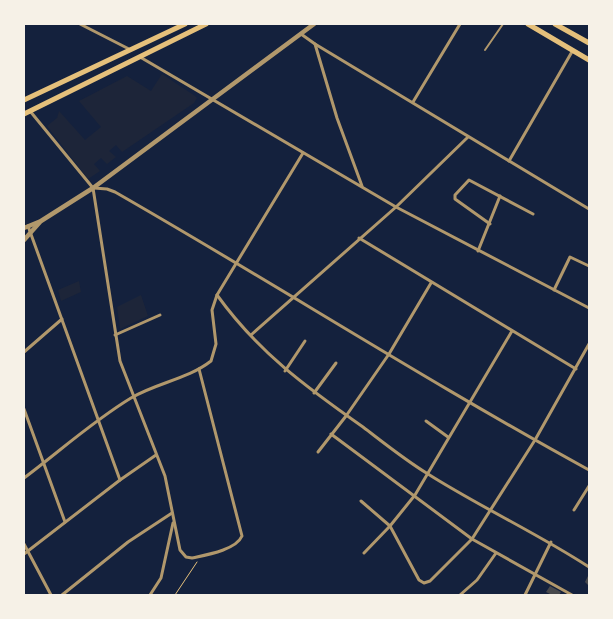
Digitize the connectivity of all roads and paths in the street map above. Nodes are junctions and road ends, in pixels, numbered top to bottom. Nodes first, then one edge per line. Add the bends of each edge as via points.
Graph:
1 (80, 24) edge
2 (185, 24) edge
3 (206, 24) edge
4 (314, 24) edge
5 (460, 24) edge
6 (503, 24) edge
7 (528, 24) edge
8 (555, 24) edge
9 (301, 34) junction
10 (589, 43) edge
11 (315, 44) junction
12 (129, 49) junction
13 (485, 50) dead end
14 (573, 50) junction
15 (138, 56) junction
16 (589, 60) edge
17 (212, 99) junction
18 (24, 100) edge
19 (413, 102) junction
20 (30, 111) junction
21 (24, 114) edge
22 (468, 137) junction
23 (303, 153) junction
24 (509, 161) junction
25 (362, 187) junction
26 (93, 188) junction
27 (500, 196) junction
28 (396, 207) junction
29 (589, 209) edge
30 (533, 214) dead end
31 (41, 221) junction
32 (490, 224) junction
33 (26, 227) edge
34 (32, 233) junction
35 (359, 238) junction
36 (24, 240) edge
37 (478, 251) junction
38 (238, 263) junction
39 (589, 266) edge
40 (431, 283) junction
41 (554, 290) junction
42 (217, 295) junction
43 (294, 297) junction
44 (589, 308) edge
45 (160, 315) dead end
46 (62, 319) junction
47 (512, 331) junction
48 (115, 335) junction
49 (251, 335) junction
50 (305, 341) dead end
51 (589, 344) edge
52 (24, 352) edge
53 (389, 354) junction
54 (336, 363) dead end
55 (199, 369) junction
56 (576, 369) junction
57 (285, 371) junction
58 (314, 393) junction
59 (133, 397) junction
60 (470, 401) junction
61 (24, 409) edge
62 (346, 416) junction
63 (100, 419) junction
64 (426, 421) dead end
65 (331, 434) junction
66 (448, 437) junction
67 (535, 440) junction
68 (318, 452) dead end
69 (156, 455) junction
70 (43, 464) junction
71 (589, 470) edge
72 (427, 474) junction
73 (24, 478) edge
74 (120, 480) junction
75 (589, 486) edge
76 (415, 495) junction
77 (361, 501) dead end
78 (574, 510) dead end
79 (491, 511) junction
80 (172, 513) junction
81 (174, 521) junction
82 (65, 522) junction
83 (390, 526) junction
84 (472, 540) junction
85 (551, 542) junction
86 (24, 544) edge
87 (26, 552) edge
88 (496, 552) junction
89 (364, 553) dead end
90 (201, 556) junction
91 (589, 567) edge
92 (536, 575) junction
93 (528, 590) junction
94 (51, 595) edge
95 (62, 595) edge
96 (150, 595) edge
97 (175, 595) edge
98 (460, 595) edge
99 (525, 595) edge
100 (532, 595) edge
101 (572, 595) edge

1 - 12 street
2 - 12 main road
3 - 15 main road
4 - 9 street
5 - 19 street
6 - 13 lane
7 - 14 main road
8 - 10 main road
9 - 11 street
9 - 17 street
11 - 19 street
11 - 25 street
12 - 18 main road
14 - 16 main road
14 - 24 street
15 - 17 street
15 - 20 main road
17 - 23 street
17 - 26 street
19 - 22 street
20 - 21 main road
20 - 26 street
22 - 24 street
22 - 28 street
23 - 25 street
23 - 38 street
24 - 29 street
25 - 28 street
26 - 31 street
26 - 38 street via 108,189
26 - 48 street
27 - 30 street
27 - 32 street
27 - 32 street via 469,180 455,195 457,202
28 - 35 street
28 - 37 street
31 - 33 street
31 - 34 street
32 - 37 street
33 - 34 street
34 - 36 street
34 - 46 street
35 - 40 street
35 - 43 street
37 - 41 street
38 - 42 street
38 - 43 street
39 - 41 street via 570,257
40 - 47 street
40 - 53 street
41 - 44 street
42 - 49 street
42 - 55 street via 212,310 214,355
43 - 49 street
43 - 53 street
45 - 48 street
46 - 52 street
46 - 63 street
47 - 56 street
47 - 60 street
48 - 59 street
49 - 57 street
50 - 57 street
51 - 56 street
53 - 60 street
53 - 62 street
54 - 58 street
55 - 59 street
55 - 90 street via 242,536 236,543
56 - 67 street
57 - 58 street
58 - 62 street
59 - 63 street
59 - 69 street
60 - 66 street
60 - 67 street
61 - 70 street
62 - 65 street
62 - 72 street
63 - 70 street
63 - 74 street
64 - 66 street
65 - 68 street
65 - 76 street
66 - 72 street
67 - 71 street
67 - 79 street
69 - 74 street
69 - 80 street
70 - 73 street
70 - 82 street
72 - 76 street
72 - 79 street
74 - 82 street
75 - 78 street
76 - 83 street
76 - 84 street
77 - 83 street
79 - 84 street
79 - 85 street
80 - 81 street
80 - 95 street via 128,542
81 - 90 street via 180,550 186,557
81 - 96 street via 161,578
82 - 87 street
83 - 84 street via 416,575 424,583
83 - 89 street
84 - 88 street
85 - 91 street
85 - 92 street
86 - 87 street
87 - 94 street
88 - 92 street
88 - 98 street via 478,580
90 - 97 path
92 - 93 street
92 - 101 street
93 - 99 street
93 - 100 street

